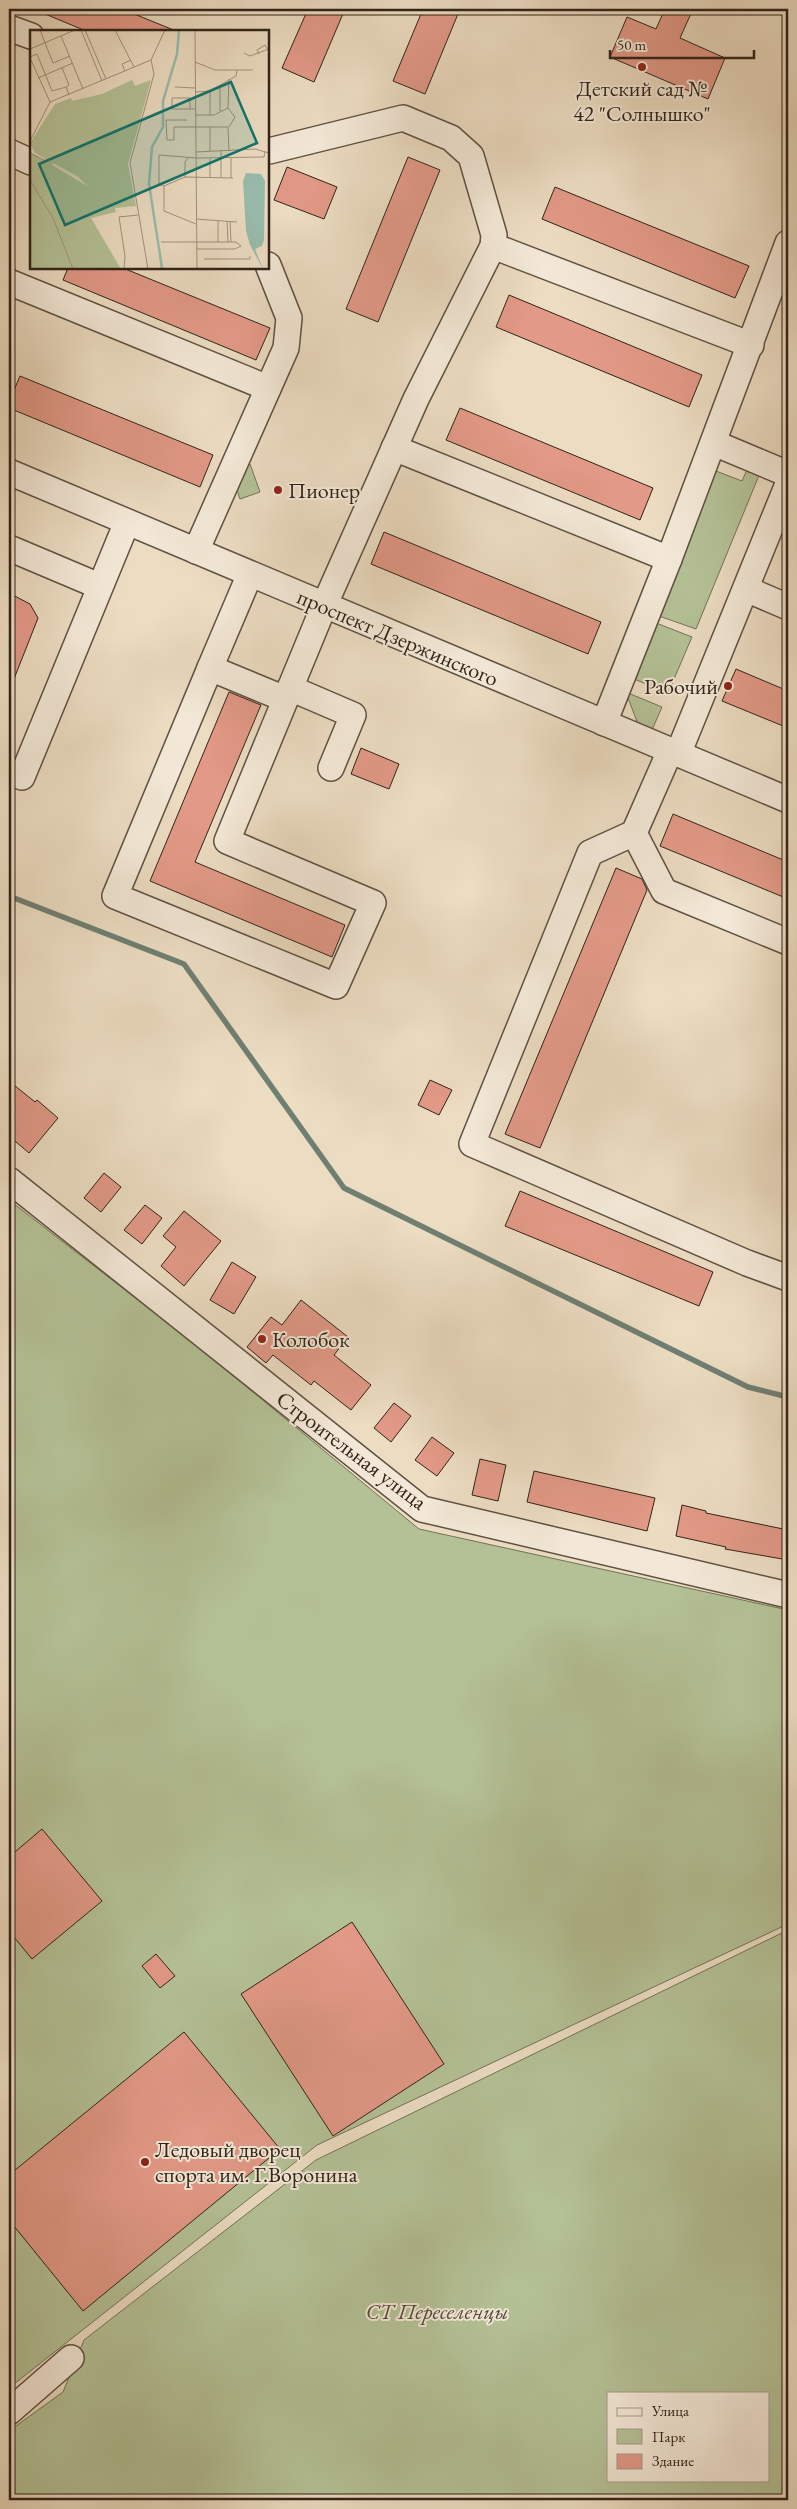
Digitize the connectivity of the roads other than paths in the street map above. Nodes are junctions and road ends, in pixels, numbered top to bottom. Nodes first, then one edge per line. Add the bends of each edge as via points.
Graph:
1 (9, 28) edge
2 (30, 36) edge
3 (9, 152) edge
4 (269, 153) edge
5 (30, 162) edge
6 (788, 243) edge
7 (493, 246) junction
8 (269, 267) edge
9 (9, 282) edge
10 (751, 345) junction
11 (268, 388) junction
12 (714, 443) junction
13 (394, 448) junction
14 (9, 472) edge
15 (788, 474) edge
16 (788, 484) edge
17 (127, 522) junction
18 (9, 548) edge
19 (196, 551) junction
20 (669, 559) junction
21 (250, 574) junction
22 (100, 586) junction
23 (746, 589) junction
24 (324, 606) junction
25 (788, 607) edge
26 (210, 668) junction
27 (287, 693) junction
28 (604, 723) junction
29 (674, 753) junction
30 (331, 768) dead end
31 (9, 772) edge
32 (788, 800) edge
33 (634, 833) junction
34 (788, 942) edge
35 (9, 1180) edge
36 (788, 1278) edge
37 (788, 1595) edge
38 (71, 2358) dead end
39 (9, 2412) edge

1 - 2 street
3 - 5 street
4 - 7 street via 404,118 451,138 471,156 494,235
6 - 10 street
7 - 10 street
7 - 13 street
8 - 11 street via 289,318 286,348
9 - 11 street
10 - 12 street
11 - 19 street
12 - 15 street
12 - 20 street
13 - 20 street
13 - 24 street
14 - 17 street, проспект Дзержинского
16 - 23 street
17 - 19 street, проспект Дзержинского
17 - 22 street
18 - 22 street
19 - 21 street, проспект Дзержинского
20 - 28 street
21 - 24 street, проспект Дзержинского
21 - 26 street
22 - 31 street via 22,777
23 - 25 street
23 - 29 street
24 - 27 street
24 - 28 street, проспект Дзержинского
26 - 27 street
26 - 27 street via 115,896 336,986 374,903 227,841
27 - 30 street via 353,714
28 - 29 street, проспект Дзержинского
29 - 32 street, проспект Дзержинского
29 - 33 street
33 - 34 street via 664,891
33 - 36 street via 590,853 472,1144
35 - 37 street, Строительная улица via 422,1509
38 - 39 street

